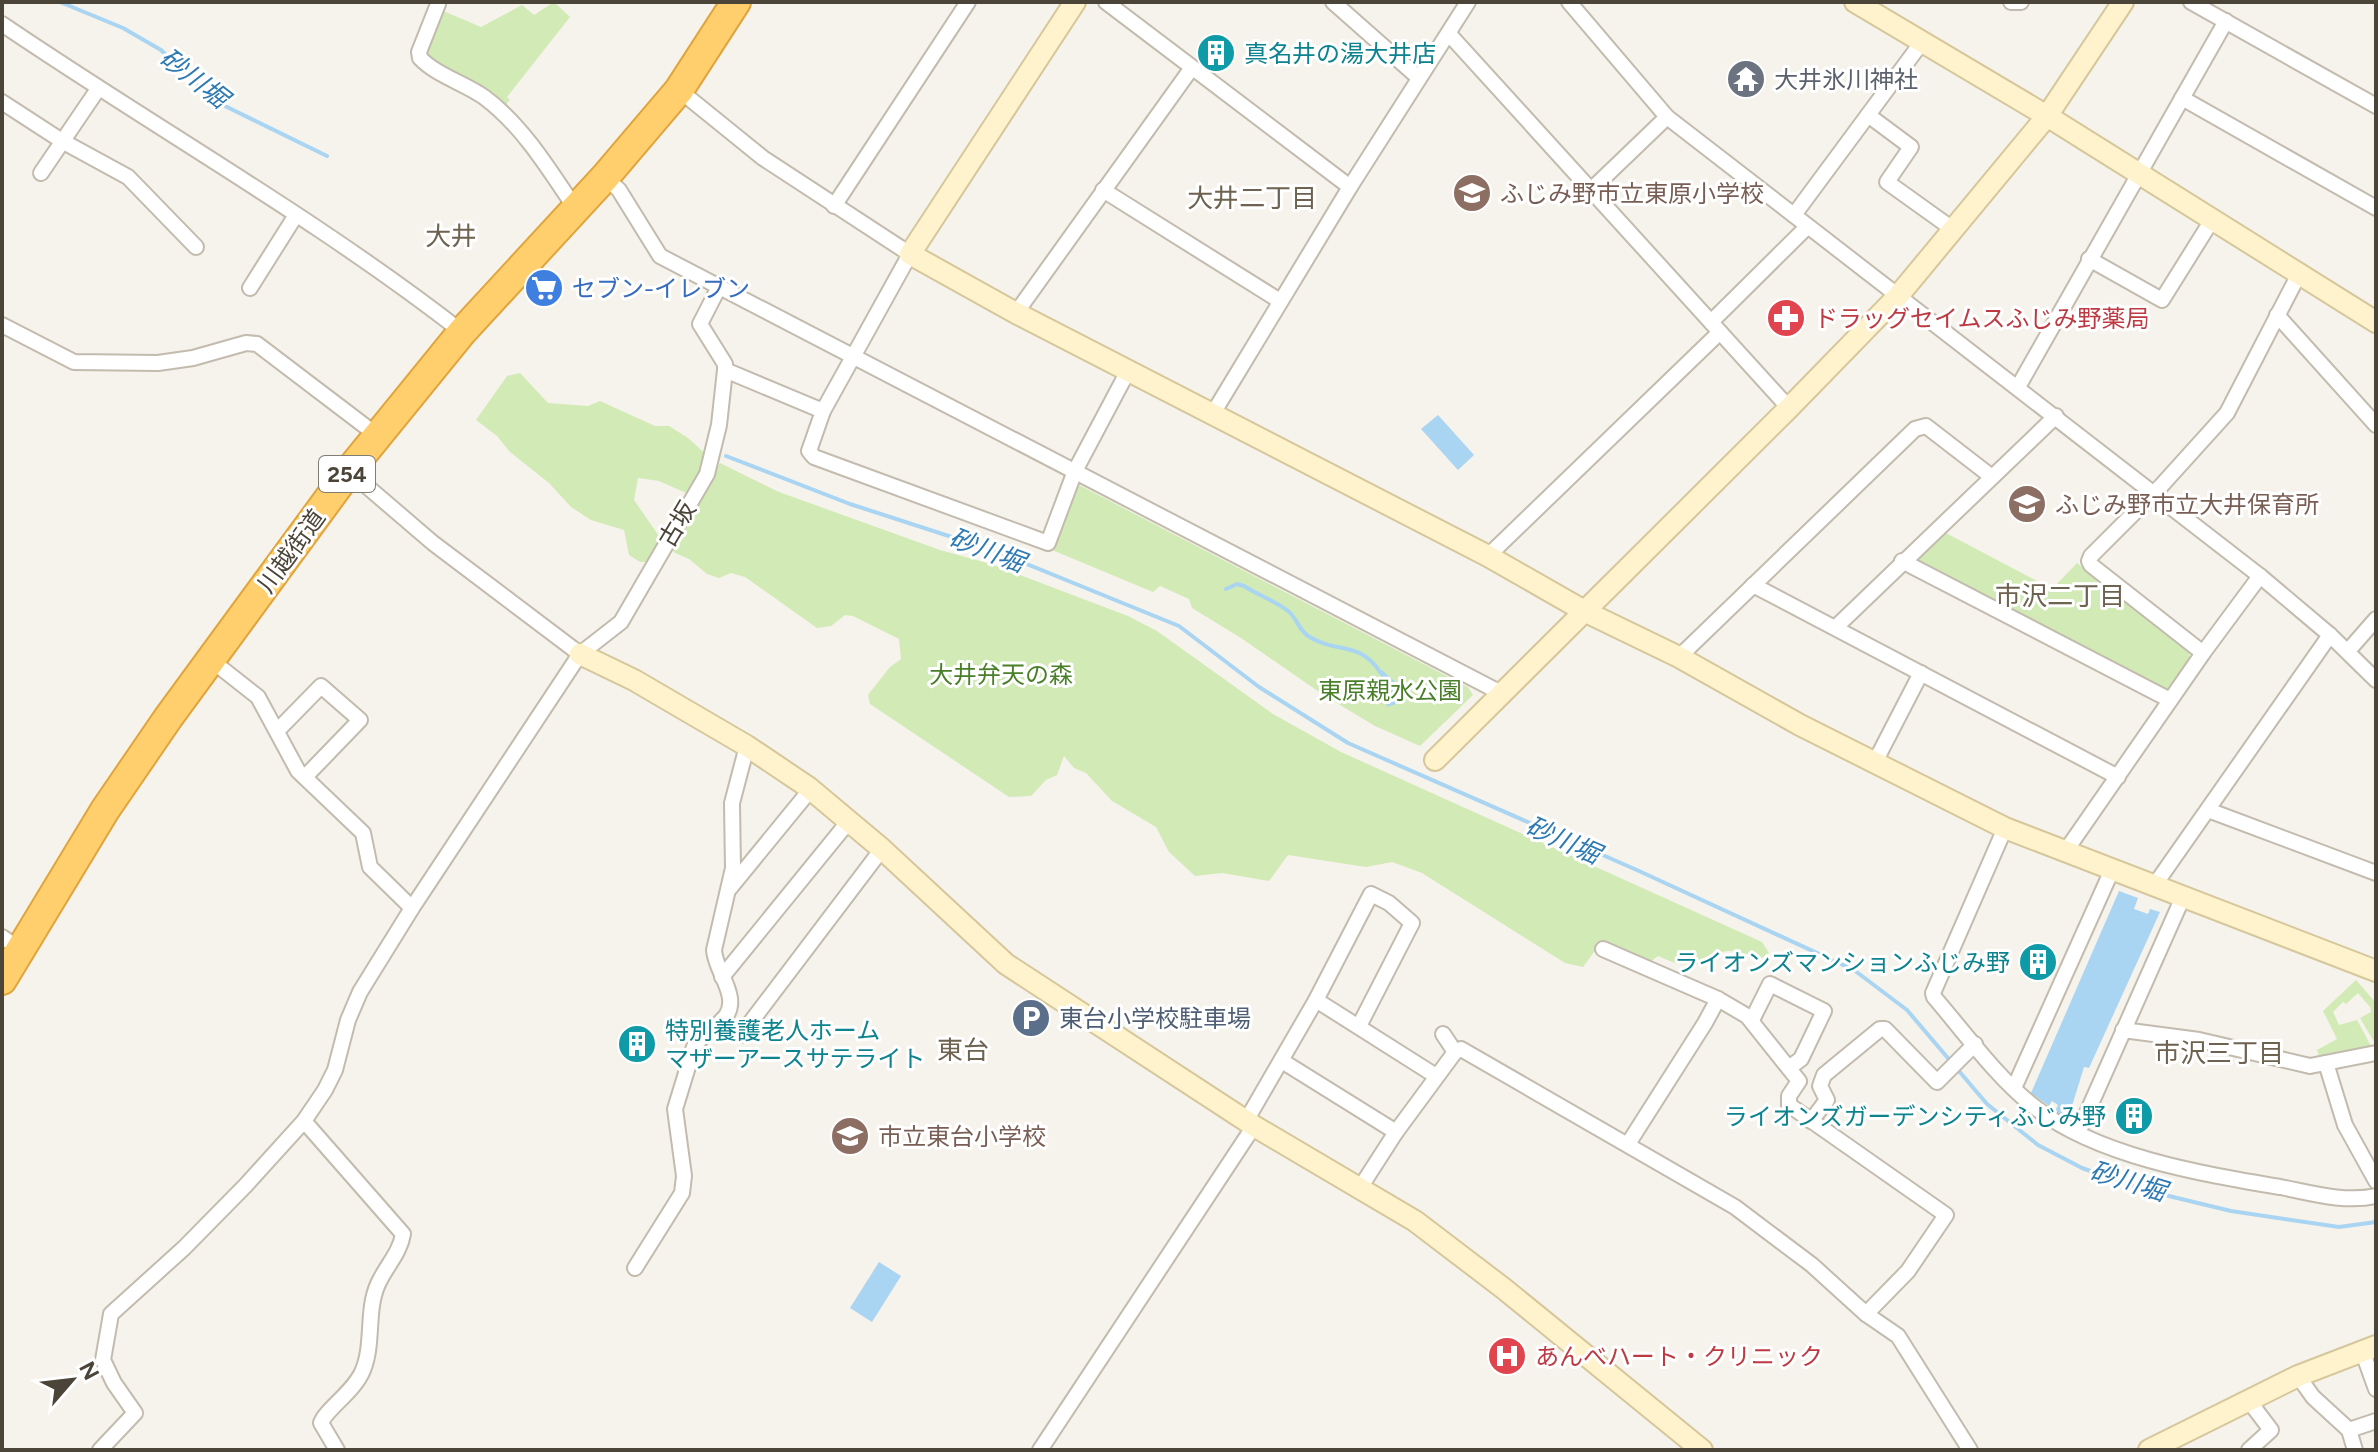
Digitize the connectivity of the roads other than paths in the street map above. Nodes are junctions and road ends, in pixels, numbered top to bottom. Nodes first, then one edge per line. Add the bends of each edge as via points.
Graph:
1 (736, 2) edge
2 (968, 2) edge
3 (1075, 2) edge
4 (1106, 2) edge
5 (1333, 2) edge
6 (1468, 2) edge
7 (1855, 2) edge
8 (2011, 2) edge
9 (2021, 2) edge
10 (2123, 2) edge
11 (2191, 2) edge
12 (438, 4) dead end
13 (1573, 4) edge
14 (2226, 21) junction
15 (2, 24) edge
16 (1449, 34) junction
17 (1922, 42) junction
18 (1191, 69) junction
19 (1419, 78) junction
20 (98, 89) junction
21 (679, 90) junction
22 (2182, 98) junction
23 (2, 102) edge
24 (2376, 106) edge
25 (1868, 115) junction
26 (2047, 116) junction
27 (1667, 117) junction
28 (62, 141) junction
29 (41, 173) dead end
30 (2138, 173) junction
31 (605, 177) junction
32 (1350, 187) junction
33 (1592, 189) junction
34 (1103, 190) junction
35 (834, 206) junction
36 (575, 208) junction
37 (2376, 208) edge
38 (296, 215) junction
39 (1794, 215) junction
40 (2212, 220) junction
41 (1807, 227) junction
42 (1954, 230) junction
43 (196, 247) dead end
44 (910, 254) junction
45 (2089, 259) junction
46 (2299, 274) junction
47 (719, 287) junction
48 (250, 288) dead end
49 (1898, 296) junction
50 (1280, 301) junction
51 (1016, 313) junction
52 (2277, 315) junction
53 (2376, 322) edge
54 (2, 325) edge
55 (1716, 327) junction
56 (462, 332) junction
57 (852, 354) junction
58 (725, 370) junction
59 (1128, 371) junction
60 (2018, 387) junction
61 (1789, 408) junction
62 (823, 411) junction
63 (1212, 415) junction
64 (2056, 416) junction
65 (2376, 425) edge
66 (378, 436) junction
67 (349, 471) junction
68 (1075, 471) junction
69 (1992, 477) junction
70 (2154, 492) junction
71 (1488, 556) junction
72 (1902, 561) junction
73 (2260, 576) junction
74 (1753, 585) junction
75 (1586, 612) junction
76 (2376, 619) edge
77 (1836, 627) junction
78 (2330, 635) junction
79 (2348, 651) junction
80 (2203, 653) junction
81 (580, 654) junction
82 (1679, 657) junction
83 (211, 660) junction
84 (1921, 673) junction
85 (2376, 680) edge
86 (1501, 693) junction
87 (2170, 700) junction
88 (277, 731) junction
89 (747, 746) junction
90 (1435, 760) dead end
91 (1874, 764) junction
92 (305, 777) junction
93 (2118, 777) junction
94 (811, 789) junction
95 (2208, 810) junction
96 (849, 821) junction
97 (2005, 828) junction
98 (882, 849) junction
99 (2065, 852) junction
100 (2112, 870) junction
101 (2376, 873) edge
102 (2154, 886) junction
103 (726, 892) junction
104 (2183, 897) junction
105 (412, 908) junction
106 (11, 943) edge
107 (1603, 949) dead end
108 (2376, 971) edge
109 (722, 977) junction
110 (2, 980) edge
111 (1718, 999) junction
112 (1316, 1000) junction
113 (722, 1020) junction
114 (1752, 1020) junction
115 (1359, 1026) junction
116 (2123, 1030) junction
117 (1443, 1034) dead end
118 (1971, 1049) junction
119 (1455, 1052) junction
120 (2376, 1053) edge
121 (1282, 1061) junction
122 (2326, 1063) junction
123 (1790, 1067) junction
124 (1436, 1076) junction
125 (2014, 1088) junction
126 (304, 1121) junction
127 (1811, 1121) junction
128 (1250, 1124) junction
129 (1396, 1132) junction
130 (2078, 1133) junction
131 (1628, 1144) junction
132 (2376, 1181) edge
133 (1360, 1188) junction
134 (2376, 1196) edge
135 (635, 1268) dead end
136 (1866, 1314) junction
137 (2369, 1349) edge
138 (2298, 1376) junction
139 (2376, 1389) edge
140 (2249, 1401) junction
141 (2376, 1421) edge
142 (2349, 1430) junction
143 (100, 1450) edge
144 (337, 1450) edge
145 (1040, 1450) edge
146 (1702, 1450) edge
147 (1970, 1450) edge
148 (2149, 1450) edge
149 (2249, 1450) edge
150 (2355, 1450) edge

1 - 21 highway, 川越街道 / 254
2 - 35 street
3 - 44 street
4 - 18 street
5 - 19 street
6 - 16 street
7 - 17 street
8 - 9 street
10 - 26 street
11 - 14 street
12 - 36 street via 420,58 485,98 517,129
13 - 27 street
14 - 22 street
14 - 24 street
15 - 20 street
16 - 19 street
16 - 33 street
17 - 25 street
17 - 26 street
18 - 32 street
18 - 34 street
19 - 32 street
20 - 28 street
20 - 38 street
21 - 31 highway, 川越街道 / 254
21 - 35 street via 763,158
22 - 30 street
22 - 37 street
23 - 28 street
25 - 39 street
25 - 42 street via 1911,147 1887,182
26 - 30 street
26 - 42 street
27 - 33 street
27 - 39 street
28 - 29 street
28 - 43 street via 128,177
30 - 40 street
30 - 45 street
31 - 36 highway, 川越街道 / 254
31 - 47 street via 619,190 660,256
32 - 50 street
33 - 55 street
34 - 50 street
34 - 51 street
35 - 44 street
36 - 56 highway, 川越街道 / 254
38 - 48 street
38 - 56 street
39 - 41 street
40 - 45 street via 2162,300
40 - 46 street
41 - 49 street
41 - 55 street
42 - 49 street
44 - 51 street
44 - 57 street
45 - 60 street
46 - 52 street
46 - 53 street
47 - 57 street
47 - 58 street via 700,327
49 - 60 street
49 - 61 street
50 - 63 street
51 - 59 street
52 - 65 street
52 - 70 street via 2227,413
54 - 66 street via 74,362 158,363 257,344
55 - 61 street
55 - 71 street
56 - 66 highway, 川越街道 / 254
57 - 62 street
57 - 68 street
58 - 62 street
58 - 81 street, 古坂 via 707,474 621,622
59 - 63 street
59 - 68 street
60 - 64 street
61 - 75 street
62 - 68 street via 809,451 814,457 1048,543
63 - 71 street
64 - 69 street
64 - 70 street
66 - 67 highway, 川越街道 / 254
67 - 81 street via 433,543
67 - 83 highway, 川越街道 / 254
68 - 86 street
69 - 72 street
69 - 74 street via 1920,426
70 - 73 street
70 - 80 street via 2089,561
71 - 75 street
72 - 77 street
72 - 87 street
73 - 78 street
73 - 80 street
74 - 77 street
74 - 82 street
75 - 82 street
75 - 86 street
76 - 79 street
77 - 84 street
78 - 79 street
78 - 95 street
79 - 85 street
80 - 87 street
81 - 89 street
81 - 105 street, 古坂
82 - 91 street
83 - 88 street via 258,697
83 - 106 highway, 川越街道 / 254
84 - 91 street
84 - 93 street
86 - 90 street
87 - 93 street
88 - 92 street
88 - 92 street via 321,686 360,720
89 - 94 street
89 - 103 street via 732,803 733,868
91 - 97 street
92 - 105 street via 363,833 370,867
93 - 99 street
94 - 96 street
94 - 103 street
95 - 101 street
95 - 102 street
96 - 98 street
96 - 109 street
97 - 99 street
97 - 118 street via 1933,993
98 - 113 street via 741,1035
98 - 128 street via 1006,964
99 - 100 street
100 - 102 street
100 - 125 street
102 - 104 street
103 - 109 street via 714,950
104 - 108 street
104 - 116 street
105 - 126 street, 古坂 via 360,992 335,1070
106 - 110 highway, 川越街道 / 254
107 - 111 street
109 - 113 street via 729,1006
111 - 114 street
111 - 131 street
112 - 115 street
112 - 115 street via 1371,894 1389,903 1412,923
112 - 121 street
113 - 135 street via 694,1047 675,1109 682,1193
114 - 123 street
114 - 123 street via 1770,984 1824,1011 1801,1059
115 - 124 street
116 - 122 street via 2199,1040 2310,1066
116 - 130 street
117 - 119 street
118 - 125 street
118 - 127 street via 1937,1082 1880,1029 1824,1075 1820,1086 1827,1100
119 - 124 street
119 - 131 street via 1461,1049
120 - 122 street
121 - 128 street
121 - 129 street
122 - 132 street via 2345,1125
123 - 127 street via 1799,1081 1789,1105
124 - 129 street
125 - 130 street
126 - 143 street, 古坂 via 184,1248 111,1314 103,1360 135,1413
126 - 144 street via 403,1234 373,1299 364,1369 340,1403 323,1416 321,1423
127 - 136 street via 1946,1215 1908,1271
128 - 133 street
128 - 145 street
129 - 133 street
130 - 134 street via 2141,1158 2235,1179 2336,1198
131 - 136 street via 1735,1207
133 - 146 street via 1467,1260
136 - 147 street via 1898,1336
137 - 138 street
137 - 139 street
138 - 140 street
138 - 142 street
140 - 148 street
140 - 149 street via 2271,1430
141 - 142 street
142 - 150 street

